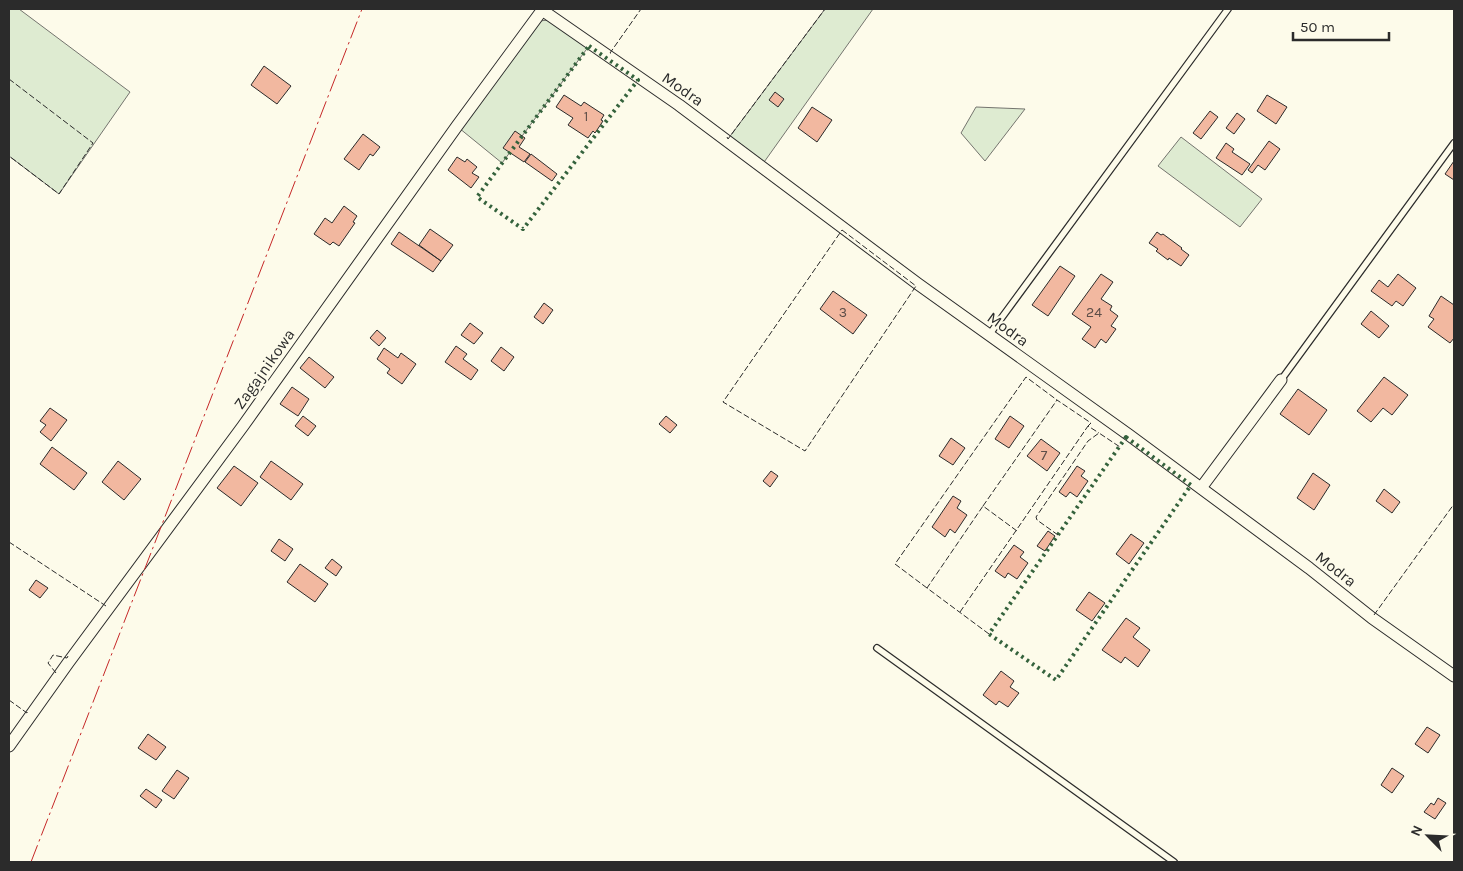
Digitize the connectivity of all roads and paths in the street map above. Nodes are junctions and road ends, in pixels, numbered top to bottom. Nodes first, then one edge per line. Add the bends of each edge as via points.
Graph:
1 (543, 9) edge
2 (1228, 9) edge
3 (1454, 143) edge
4 (989, 335) junction
5 (1281, 380) joint
6 (1201, 488) junction
7 (877, 648) dead end
8 (1454, 676) edge
9 (9, 746) edge
10 (1174, 862) edge

1 - 4 street, Modra via 679,105
1 - 9 street, Zagajnikowa
2 - 4 lane
3 - 5 lane
4 - 6 street, Modra
5 - 6 street
6 - 8 street, Modra
7 - 10 lane

